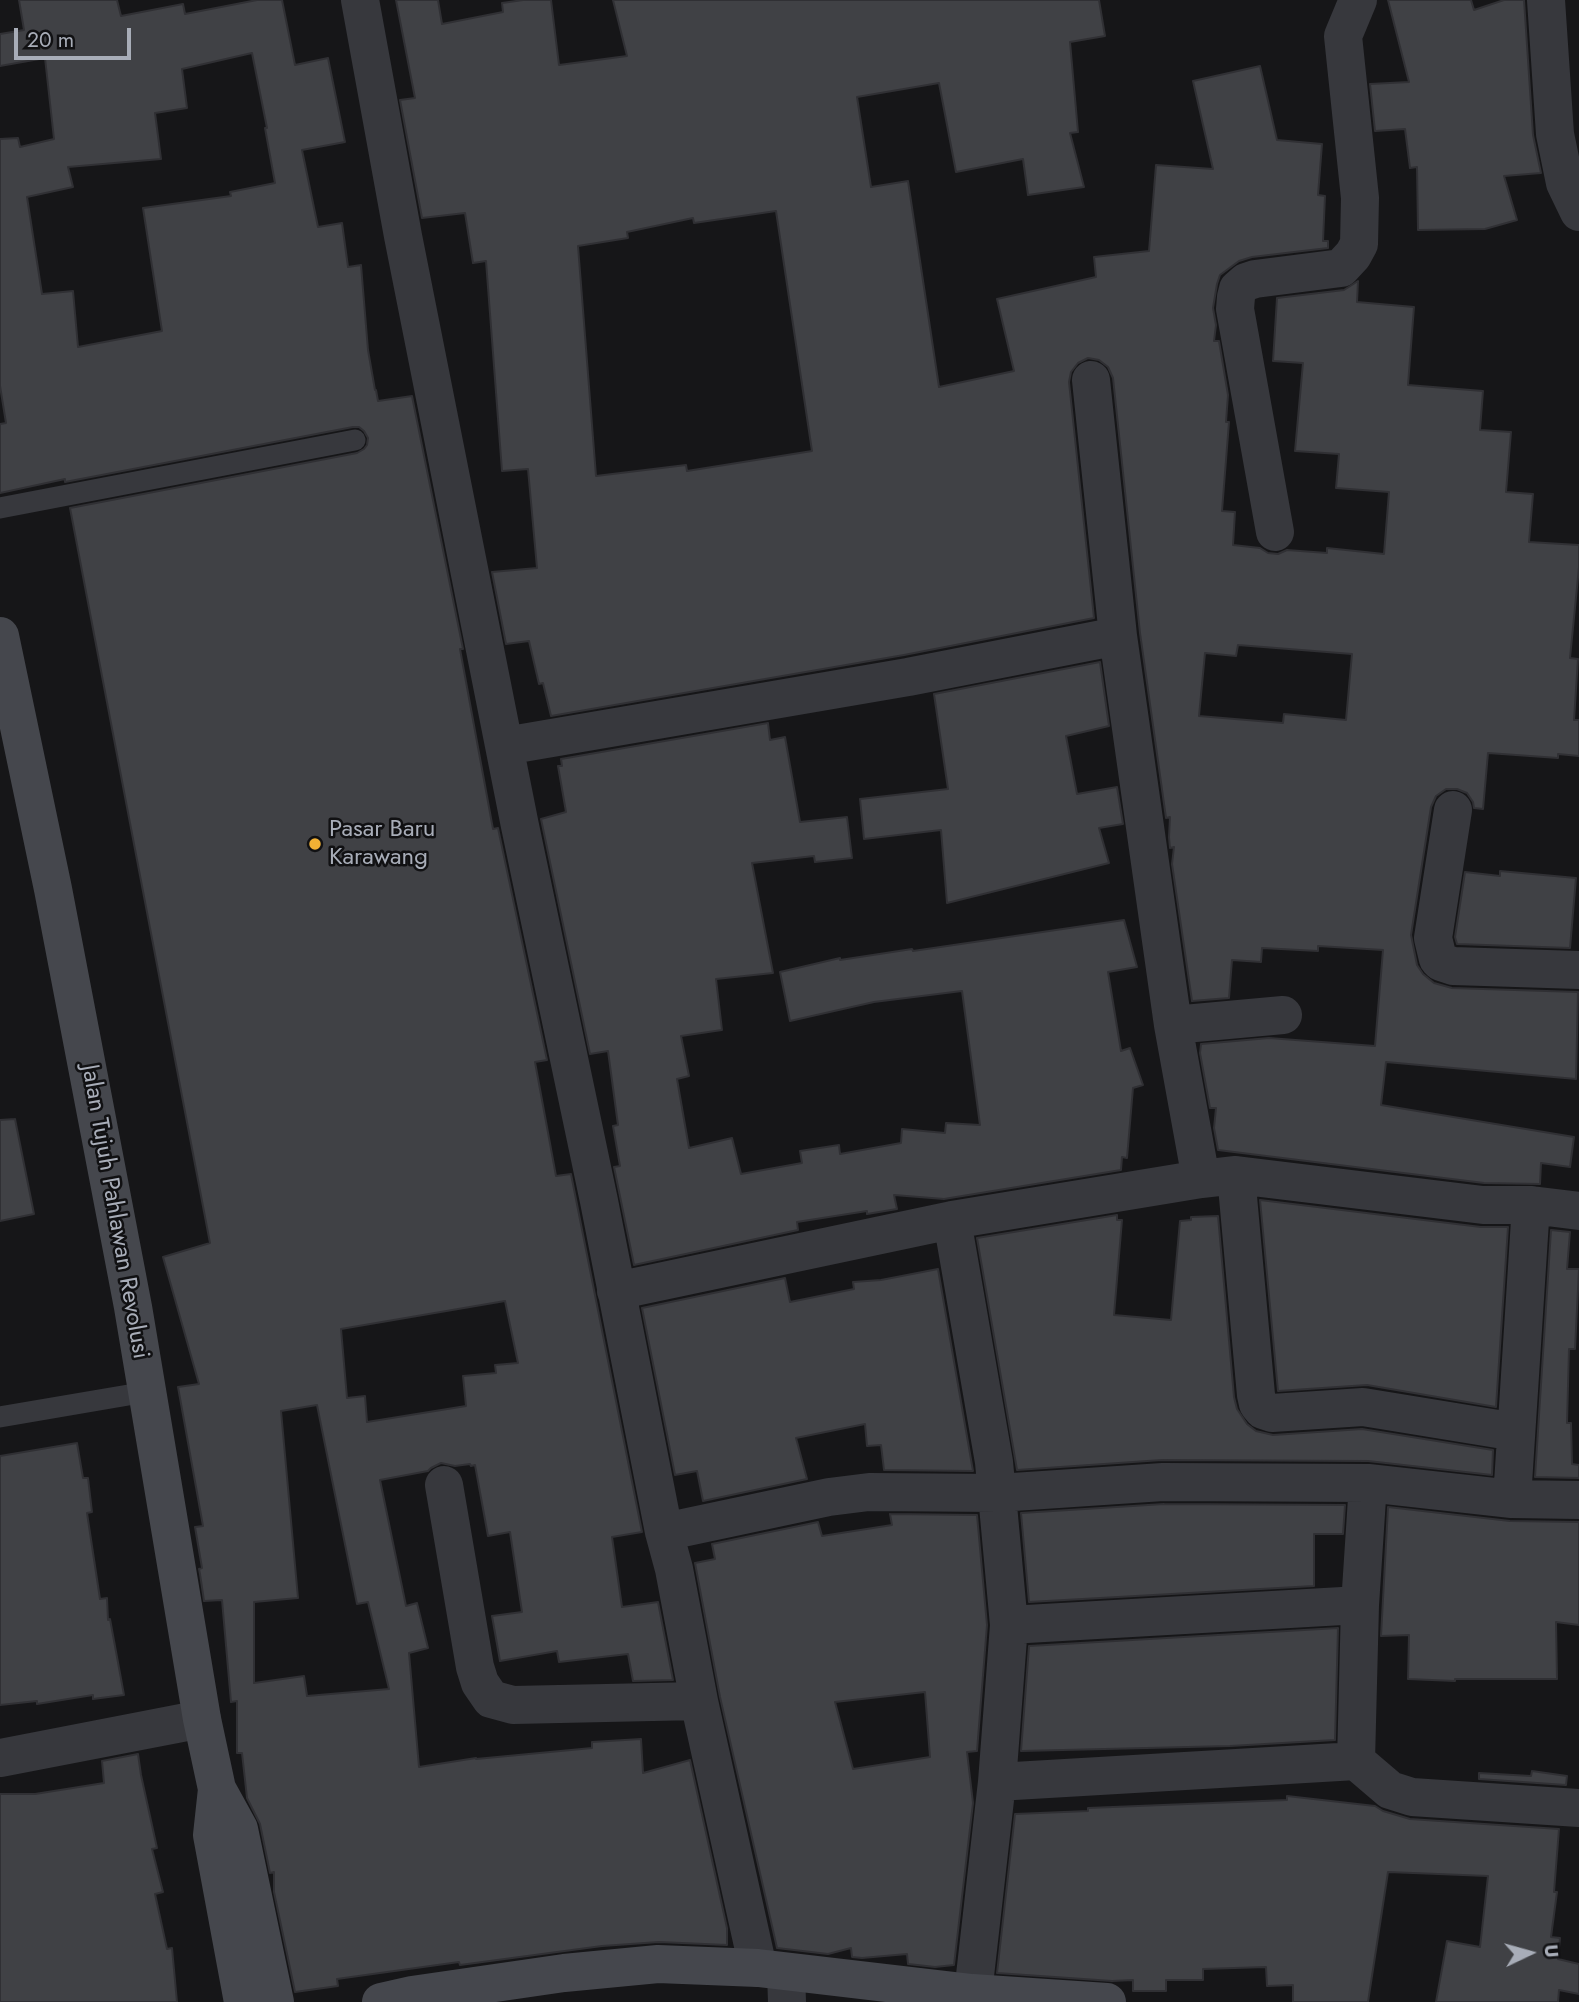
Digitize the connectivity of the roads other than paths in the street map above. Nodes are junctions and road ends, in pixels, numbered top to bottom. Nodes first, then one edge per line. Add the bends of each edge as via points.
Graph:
1 (360, 0) edge
2 (1358, 0) edge
3 (1546, 0) edge
4 (1579, 212) edge
5 (1091, 380) dead end
6 (355, 440) dead end
7 (0, 508) edge
8 (1275, 532) dead end
9 (0, 636) edge
10 (1118, 636) junction
11 (505, 746) junction
12 (1453, 810) dead end
13 (1579, 970) edge
14 (1283, 1015) dead end
15 (1173, 1025) junction
16 (1219, 1177) junction
17 (1531, 1205) junction
18 (1579, 1211) edge
19 (952, 1220) junction
20 (616, 1291) junction
21 (146, 1392) junction
22 (0, 1417) edge
23 (1516, 1432) junction
24 (1368, 1483) junction
25 (444, 1485) dead end
26 (998, 1493) junction
27 (1512, 1499) junction
28 (1579, 1500) edge
29 (664, 1532) junction
30 (1360, 1605) junction
31 (1009, 1625) junction
32 (699, 1701) junction
33 (202, 1719) junction
34 (0, 1758) edge
35 (1356, 1761) junction
36 (997, 1782) junction
37 (217, 1790) junction
38 (1579, 1808) edge
39 (777, 1981) edge
40 (972, 1998) edge
41 (243, 2002) edge
42 (275, 2002) edge
43 (381, 2002) edge
44 (1107, 2002) edge

1 - 11 street
2 - 8 street via 1343,36 1360,198 1359,244 1341,268 1255,279 1238,289 1236,298
3 - 4 street via 1555,134 1565,183
5 - 10 street
6 - 7 lane
9 - 21 main road, Jalan Tujuh Pahlawan Revolusi via 63,943
10 - 11 street
10 - 15 street
11 - 20 street
12 - 13 street via 1433,938 1438,959 1453,966
14 - 15 street
15 - 16 street
16 - 17 street via 1483,1205
16 - 19 street
16 - 23 street via 1256,1395 1263,1410 1363,1407
17 - 18 street
17 - 23 street
19 - 20 street
19 - 26 street
20 - 29 street
21 - 22 lane
21 - 33 main road, Jalan Tujuh Pahlawan Revolusi
23 - 27 street
24 - 26 street via 1163,1482
24 - 27 street
24 - 30 street
25 - 32 street via 475,1667 491,1699 513,1705
26 - 29 street via 869,1492
26 - 31 street
27 - 28 street
29 - 32 street
30 - 31 street
30 - 35 street
31 - 36 street
32 - 39 street
33 - 34 street
33 - 37 main road, Jalan Tujuh Pahlawan Revolusi
35 - 36 street
35 - 38 street via 1390,1790 1412,1797
36 - 40 street
37 - 41 main road, Jalan Tujuh Pahlawan Revolusi via 212,1835
37 - 42 main road, Jalan Tujuh Pahlawan Revolusi via 239,1829
39 - 40 main road
39 - 43 main road via 658,1964 564,1973
40 - 44 main road

